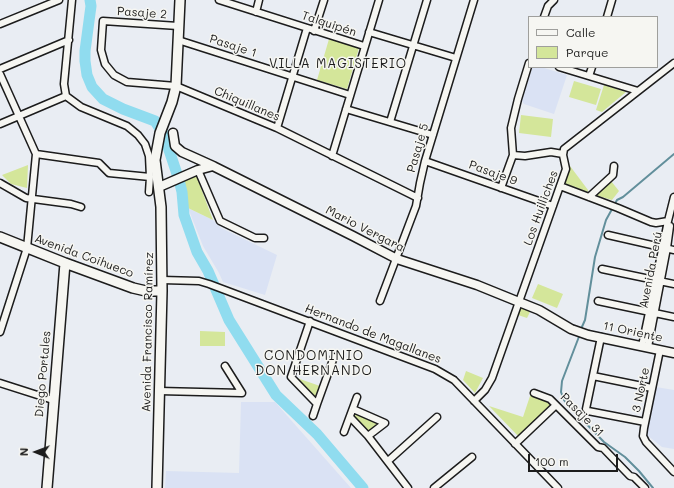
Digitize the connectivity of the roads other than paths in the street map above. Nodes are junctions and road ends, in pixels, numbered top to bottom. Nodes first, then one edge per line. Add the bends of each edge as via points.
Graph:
1 (58, 0) edge
2 (72, 0) edge
3 (180, 0) edge
4 (221, 0) edge
5 (259, 0) edge
6 (324, 0) edge
7 (379, 0) edge
8 (427, 0) edge
9 (474, 0) edge
10 (554, 0) edge
11 (612, 0) edge
12 (256, 12) junction
13 (544, 16) edge
14 (607, 16) edge
15 (103, 21) joint
16 (0, 24) edge
17 (178, 26) junction
18 (307, 28) junction
19 (314, 31) junction
20 (369, 32) junction
21 (69, 40) junction
22 (178, 40) junction
23 (414, 45) junction
24 (364, 46) junction
25 (456, 58) junction
26 (674, 63) edge
27 (528, 66) edge
28 (562, 68) edge
29 (592, 68) edge
30 (0, 69) edge
31 (0, 74) edge
32 (589, 76) junction
33 (292, 77) junction
34 (176, 86) junction
35 (638, 91) junction
36 (350, 95) junction
37 (66, 96) junction
38 (346, 109) junction
39 (19, 116) junction
40 (390, 122) junction
41 (0, 124) edge
42 (277, 128) junction
43 (173, 133) dead end
44 (433, 135) junction
45 (36, 154) junction
46 (563, 154) junction
47 (513, 155) junction
48 (332, 156) junction
49 (426, 161) junction
50 (212, 166) junction
51 (614, 166) dead end
52 (198, 170) junction
53 (613, 175) junction
54 (154, 177) junction
55 (618, 181) dead end
56 (0, 183) edge
57 (560, 186) junction
58 (159, 187) junction
59 (501, 188) junction
60 (149, 192) dead end
61 (589, 197) junction
62 (674, 197) edge
63 (418, 198) junction
64 (31, 199) junction
65 (553, 206) junction
66 (81, 207) dead end
67 (672, 207) edge
68 (668, 221) junction
69 (608, 235) dead end
70 (0, 237) edge
71 (264, 238) dead end
72 (27, 248) junction
73 (668, 248) edge
74 (397, 259) junction
75 (64, 263) junction
76 (602, 269) dead end
77 (162, 280) junction
78 (658, 281) junction
79 (674, 284) edge
80 (162, 291) junction
81 (380, 301) dead end
82 (598, 301) dead end
83 (519, 302) junction
84 (652, 313) junction
85 (674, 317) edge
86 (310, 321) junction
87 (577, 331) joint
88 (0, 332) edge
89 (601, 337) junction
90 (645, 347) junction
91 (660, 350) junction
92 (674, 353) edge
93 (334, 356) dead end
94 (225, 366) dead end
95 (593, 376) junction
96 (0, 383) edge
97 (652, 388) junction
98 (159, 391) junction
99 (534, 393) dead end
100 (357, 397) dead end
101 (53, 400) junction
102 (474, 401) junction
103 (317, 404) junction
104 (556, 405) junction
105 (353, 409) junction
106 (313, 416) dead end
107 (350, 417) junction
108 (437, 417) dead end
109 (645, 422) junction
110 (344, 432) dead end
111 (368, 436) junction
112 (515, 444) junction
113 (472, 456) dead end
114 (388, 461) junction
115 (674, 472) edge
116 (47, 488) edge
117 (157, 488) edge
118 (408, 488) edge
119 (434, 488) edge
120 (558, 488) edge
121 (645, 488) edge

1 - 16 street
2 - 21 street
3 - 17 main road, Avenida Francisco Ramírez
4 - 12 street, Talquipén
5 - 12 street
6 - 19 street
7 - 20 street
8 - 23 street
9 - 25 street, Pasaje 5
10 - 13 street via 548,6
11 - 14 street
12 - 18 street, Talquipén
15 - 17 street, Pasaje 2
15 - 34 street, Chiquillanes via 101,50 105,64 114,75 127,82
17 - 22 main road, Avenida Francisco Ramírez
18 - 19 street, Talquipén
18 - 33 street
19 - 24 street, Talquipén
20 - 23 street, Talquipén
20 - 24 street
21 - 30 street
21 - 37 street via 64,84
22 - 33 street, Pasaje 1
22 - 34 main road, Avenida Francisco Ramírez
23 - 25 street, Talquipén
23 - 40 street
24 - 36 street
25 - 44 street, Pasaje 5
26 - 35 street
27 - 47 street via 511,128
28 - 32 street
29 - 32 street
31 - 39 street
32 - 35 street
33 - 36 street, Pasaje 1
33 - 42 street
34 - 42 street, Chiquillanes
34 - 54 main road, Avenida Francisco Ramírez via 160,133
35 - 46 street via 564,149
36 - 38 street
37 - 39 street
37 - 54 street via 81,107 135,131 147,150
38 - 40 street
38 - 48 street
39 - 41 street
39 - 45 street
40 - 44 street
42 - 48 street, Chiquillanes
43 - 50 street, Mario Vergara via 174,143 180,151
44 - 49 street, Pasaje 5
45 - 54 street via 99,163 109,173
45 - 64 street
46 - 47 street via 551,152
46 - 57 street, Los Huilliches via 566,169
47 - 59 street
48 - 63 street, Chiquillanes
49 - 59 street, Pasaje 9
49 - 63 street, Pasaje 5
50 - 52 street
50 - 74 street, Mario Vergara
51 - 53 street
52 - 58 street
52 - 71 street via 220,221 255,238
53 - 55 street
53 - 61 street
54 - 58 main road, Avenida Francisco Ramírez
54 - 60 street
56 - 64 street
57 - 61 street
57 - 65 street, Los Huilliches
58 - 77 main road, Avenida Francisco Ramírez via 162,207
59 - 65 street, Pasaje 9
61 - 68 street via 650,222
62 - 67 street
63 - 74 street, Pasaje 5
64 - 66 street
64 - 72 street
65 - 83 street, Los Huilliches
67 - 68 street, Avenida Perú
68 - 73 street, Avenida Perú
69 - 73 street
70 - 72 main road, Avenida Coihueco
72 - 75 main road, Avenida Coihueco
72 - 88 street
73 - 78 street, Avenida Perú
74 - 81 street, Pasaje 5
74 - 83 street, Mario Vergara via 477,285
75 - 80 main road, Avenida Coihueco via 140,290
75 - 101 main road, Diego Portales
76 - 78 street
77 - 80 main road, Avenida Francisco Ramírez
77 - 86 street, Hernando de Magallanes via 209,284
78 - 79 street
78 - 84 street, Avenida Perú
80 - 98 main road, Avenida Francisco Ramírez
82 - 84 street
83 - 87 street, Mario Vergara
83 - 102 street, Los Huilliches via 492,378
84 - 85 street
84 - 90 street, Avenida Perú
86 - 102 street, Hernando de Magallanes via 436,369 454,380
86 - 103 street via 290,377
87 - 89 street, 11 Oriente
89 - 90 street, 11 Oriente
89 - 95 street
90 - 91 street, 11 Oriente
91 - 92 street, 11 Oriente
91 - 97 street, 3 Norte
93 - 103 street
94 - 98 street via 242,393
95 - 97 street
95 - 109 street via 586,409
96 - 101 street
97 - 109 street, 3 Norte
98 - 117 main road, Avenida Francisco Ramírez
99 - 104 street, Pasaje 31 via 550,399
100 - 105 street
101 - 116 main road, Diego Portales
102 - 112 street, Hernando de Magallanes
103 - 106 street
104 - 112 street
104 - 121 street, Pasaje 31 via 598,447 603,448
105 - 107 street
105 - 111 street via 385,423
107 - 110 street
107 - 111 street
108 - 114 street
109 - 115 street, 3 Norte via 643,436 646,442
111 - 114 street
112 - 120 street, Hernando de Magallanes
113 - 119 street
114 - 118 street

